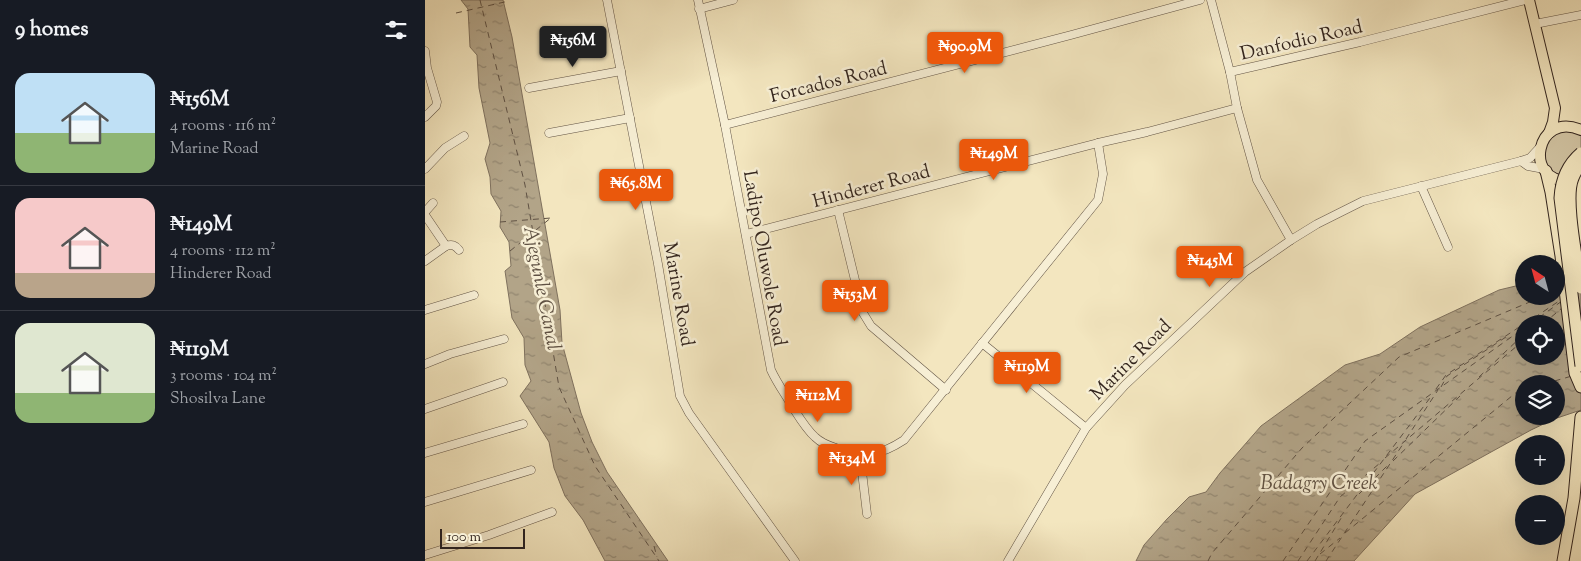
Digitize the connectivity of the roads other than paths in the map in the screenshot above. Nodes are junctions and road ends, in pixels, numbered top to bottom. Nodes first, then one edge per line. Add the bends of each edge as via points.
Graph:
1 (607, 0) edge
2 (698, 0) edge
3 (733, 0) edge
4 (1200, 0) edge
5 (1211, 0) edge
6 (1527, 0) edge
7 (699, 9) junction
8 (1581, 15) edge
9 (1535, 24) junction
10 (425, 50) edge
11 (426, 68) edge
12 (621, 71) junction
13 (1230, 72) junction
14 (529, 88) dead end
15 (1237, 108) junction
16 (1555, 108) junction
17 (425, 117) edge
18 (630, 118) junction
19 (725, 125) junction
20 (1576, 128) edge
21 (1549, 133) junction
22 (549, 134) dead end
23 (464, 136) dead end
24 (1098, 143) junction
25 (1541, 146) junction
26 (1581, 153) edge
27 (1521, 161) junction
28 (1581, 164) edge
29 (425, 169) edge
30 (1545, 170) junction
31 (1580, 178) edge
32 (1421, 186) junction
33 (433, 203) dead end
34 (838, 210) junction
35 (425, 214) edge
36 (746, 234) junction
37 (1581, 239) edge
38 (1291, 240) junction
39 (446, 246) junction
40 (1448, 247) dead end
41 (459, 250) dead end
42 (425, 261) edge
43 (1581, 288) edge
44 (474, 295) dead end
45 (425, 310) edge
46 (504, 339) dead end
47 (982, 343) junction
48 (425, 364) edge
49 (1581, 366) edge
50 (503, 382) dead end
51 (1581, 387) edge
52 (946, 390) junction
53 (425, 409) edge
54 (1581, 417) edge
55 (523, 424) dead end
56 (1086, 428) junction
57 (425, 453) edge
58 (860, 456) junction
59 (531, 470) dead end
60 (425, 502) edge
61 (552, 512) dead end
62 (867, 514) dead end
63 (425, 555) edge
64 (792, 560) edge
65 (1008, 561) edge
66 (1563, 561) edge

1 - 12 street, Marine Road
2 - 7 street, Ladipo Oluwole Road
3 - 7 street
4 - 19 street, Forcados Road
5 - 13 street
6 - 9 main road
6 - 13 street, Danfodio Road
7 - 19 street, Ladipo Oluwole Road
8 - 9 street
9 - 16 main road
10 - 11 street
11 - 17 street via 437,102
12 - 14 street
12 - 18 street, Marine Road
13 - 15 street
15 - 24 street, Hinderer Road
15 - 38 street via 1257,180
16 - 20 main road
16 - 21 main road
18 - 22 street
18 - 64 street, Marine Road via 680,396
19 - 36 street, Ladipo Oluwole Road
20 - 21 main road via 1557,128
21 - 25 main road
23 - 29 street via 445,148
24 - 34 street, Hinderer Road
24 - 47 street via 1103,174 1097,200
25 - 27 street via 1530,158
25 - 30 main road via 1540,157
26 - 49 highway, bridge via 1572,162 1561,186
27 - 30 street
27 - 32 street, Marine Road
28 - 43 highway, bridge via 1572,178 1570,194
30 - 31 main road via 1558,180
30 - 51 highway via 1561,256 1575,373
31 - 37 highway via 1576,200
32 - 38 street, Marine Road via 1363,201
32 - 40 street
33 - 35 street
34 - 36 street, Hinderer Road
34 - 52 street via 863,313 871,326
35 - 39 street
36 - 58 street, Ladipo Oluwole Road via 775,380 814,437 825,445
38 - 56 street, Marine Road via 1245,272 1203,310 1125,385
39 - 41 street via 452,244
39 - 42 street
44 - 45 street
46 - 48 street
47 - 52 street
47 - 56 street
50 - 53 street
52 - 58 street via 904,440 894,447
54 - 66 highway via 1574,498
55 - 57 street
56 - 65 street, Marine Road
58 - 62 street
59 - 60 street
61 - 63 street via 489,536

